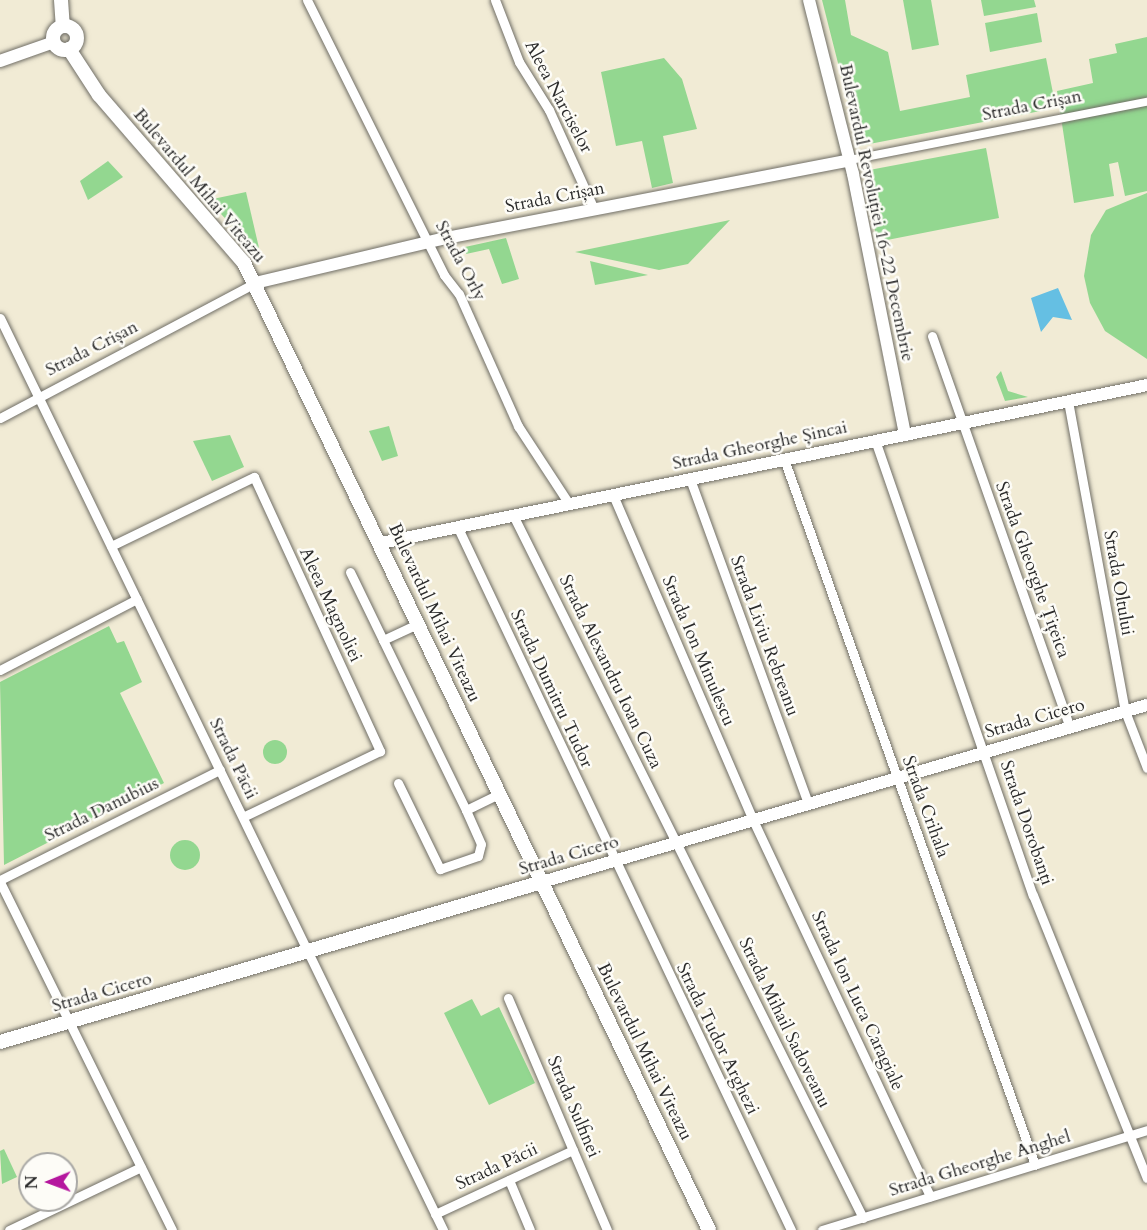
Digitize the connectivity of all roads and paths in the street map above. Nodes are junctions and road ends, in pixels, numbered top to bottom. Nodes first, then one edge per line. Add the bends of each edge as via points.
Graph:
1 (61, 0) edge
2 (307, 0) edge
3 (495, 0) edge
4 (809, 0) edge
5 (63, 26) junction
6 (54, 42) junction
7 (69, 49) junction
8 (0, 61) edge
9 (1147, 102) edge
10 (850, 160) junction
11 (594, 209) junction
12 (429, 241) junction
13 (255, 283) junction
14 (0, 318) edge
15 (932, 336) dead end
16 (1147, 385) edge
17 (39, 396) junction
18 (1068, 401) junction
19 (0, 418) edge
20 (962, 423) junction
21 (905, 435) junction
22 (875, 440) junction
23 (784, 459) junction
24 (690, 479) junction
25 (613, 495) junction
26 (569, 504) junction
27 (514, 517) junction
28 (458, 528) junction
29 (381, 543) junction
30 (111, 546) junction
31 (350, 572) dead end
32 (137, 599) junction
33 (419, 623) junction
34 (383, 640) junction
35 (0, 670) edge
36 (1147, 705) edge
37 (1125, 711) junction
38 (1070, 728) junction
39 (984, 752) junction
40 (1147, 768) edge
41 (220, 770) junction
42 (897, 778) junction
43 (398, 783) dead end
44 (500, 794) junction
45 (808, 804) junction
46 (466, 810) junction
47 (243, 817) junction
48 (753, 820) junction
49 (676, 843) junction
50 (614, 863) junction
51 (0, 881) edge
52 (542, 882) junction
53 (308, 952) junction
54 (508, 998) dead end
55 (70, 1022) junction
56 (0, 1041) edge
57 (1147, 1130) edge
58 (1131, 1136) junction
59 (573, 1150) junction
60 (1035, 1165) junction
61 (141, 1167) junction
62 (1147, 1178) edge
63 (509, 1180) junction
64 (930, 1196) junction
65 (435, 1214) junction
66 (863, 1218) junction
67 (9, 1230) edge
68 (172, 1230) edge
69 (443, 1230) edge
70 (530, 1230) edge
71 (608, 1230) edge
72 (709, 1230) edge
73 (791, 1230) edge
74 (822, 1230) edge

1 - 5 main road, Bulevardul Mihai Viteazu
2 - 12 street, Strada Orly
3 - 11 street, Aleea Narciselor via 519,62 549,110
4 - 10 street, Bulevardul Revoluției 16-22 Decembrie
5 - 6 main road
5 - 7 main road, Bulevardul Mihai Viteazu via 76,36
6 - 7 main road
6 - 8 street
7 - 13 main road, Bulevardul Mihai Viteazu via 99,95 244,263
9 - 10 street, Strada Crișan
10 - 11 street, Strada Crișan
10 - 21 street, Bulevardul Revoluției 16-22 Decembrie
11 - 12 street, Strada Crișan
12 - 13 street, Strada Crișan
12 - 26 street, Strada Orly via 459,294 518,426
13 - 17 street, Strada Crișan
13 - 29 main road, Bulevardul Mihai Viteazu
14 - 17 street, Strada Păcii
15 - 20 street, Strada Gheorghe Țițeica
16 - 18 street, Strada Gheorghe Șincai
17 - 19 street, Strada Crișan
17 - 30 street, Strada Păcii
18 - 20 street, Strada Gheorghe Șincai
18 - 37 street, Strada Oltului
20 - 21 street, Strada Gheorghe Șincai
20 - 38 street, Strada Gheorghe Țițeica
21 - 22 street, Strada Gheorghe Șincai
22 - 23 street, Strada Gheorghe Șincai
22 - 39 street, Strada Dorobanți
23 - 24 street, Strada Gheorghe Șincai
23 - 42 street, Strada Crihala
24 - 25 street, Strada Gheorghe Șincai
24 - 45 street, Strada Liviu Rebreanu
25 - 26 street, Strada Gheorghe Șincai
25 - 48 street, Strada Ion Minulescu
26 - 27 street, Strada Gheorghe Șincai
27 - 28 street, Strada Gheorghe Șincai
27 - 49 street, Strada Alexandru Ioan Cuza
28 - 29 street, Strada Gheorghe Șincai
28 - 50 street, Strada Dumitru Tudor
29 - 33 main road, Bulevardul Mihai Viteazu
30 - 32 street, Strada Păcii
30 - 47 street, Aleea Magnoliei via 254,477 380,751
31 - 34 street
32 - 35 street
32 - 41 street, Strada Păcii
33 - 34 street
33 - 44 main road, Bulevardul Mihai Viteazu
34 - 46 street
36 - 37 street, Strada Cicero
37 - 38 street, Strada Cicero
37 - 40 street, Strada Oltului
38 - 39 street, Strada Cicero
39 - 42 street, Strada Cicero
39 - 58 street, Strada Dorobanți via 1033,895
41 - 47 street, Strada Păcii
41 - 51 street, Strada Danubius
42 - 45 street, Strada Cicero
42 - 60 street, Strada Crihala
43 - 46 street via 440,869 478,856 481,844
44 - 46 street
44 - 52 main road, Bulevardul Mihai Viteazu
45 - 48 street, Strada Cicero
47 - 53 street, Strada Păcii
48 - 49 street, Strada Cicero
48 - 64 street, Strada Ion Luca Caragiale
49 - 50 street, Strada Cicero
49 - 66 street, Strada Mihail Sadoveanu
50 - 52 street, Strada Cicero
50 - 73 street, Strada Tudor Arghezi
51 - 55 street
52 - 53 main road, Strada Cicero
52 - 72 main road, Bulevardul Mihai Viteazu
53 - 55 main road, Strada Cicero
53 - 65 street, Strada Păcii
54 - 59 street, Strada Sulfinei
55 - 56 main road, Strada Cicero
55 - 61 street
57 - 58 street, Strada Gheorghe Anghel
58 - 60 street, Strada Gheorghe Anghel
58 - 62 street, Strada Dorobanți
59 - 63 street, Strada Păcii
59 - 71 street, Strada Sulfinei
60 - 64 street, Strada Gheorghe Anghel
61 - 67 street
61 - 68 street
63 - 65 street, Strada Păcii
63 - 70 street
64 - 66 street, Strada Gheorghe Anghel
65 - 69 street, Strada Păcii
66 - 74 street, Strada Gheorghe Anghel

